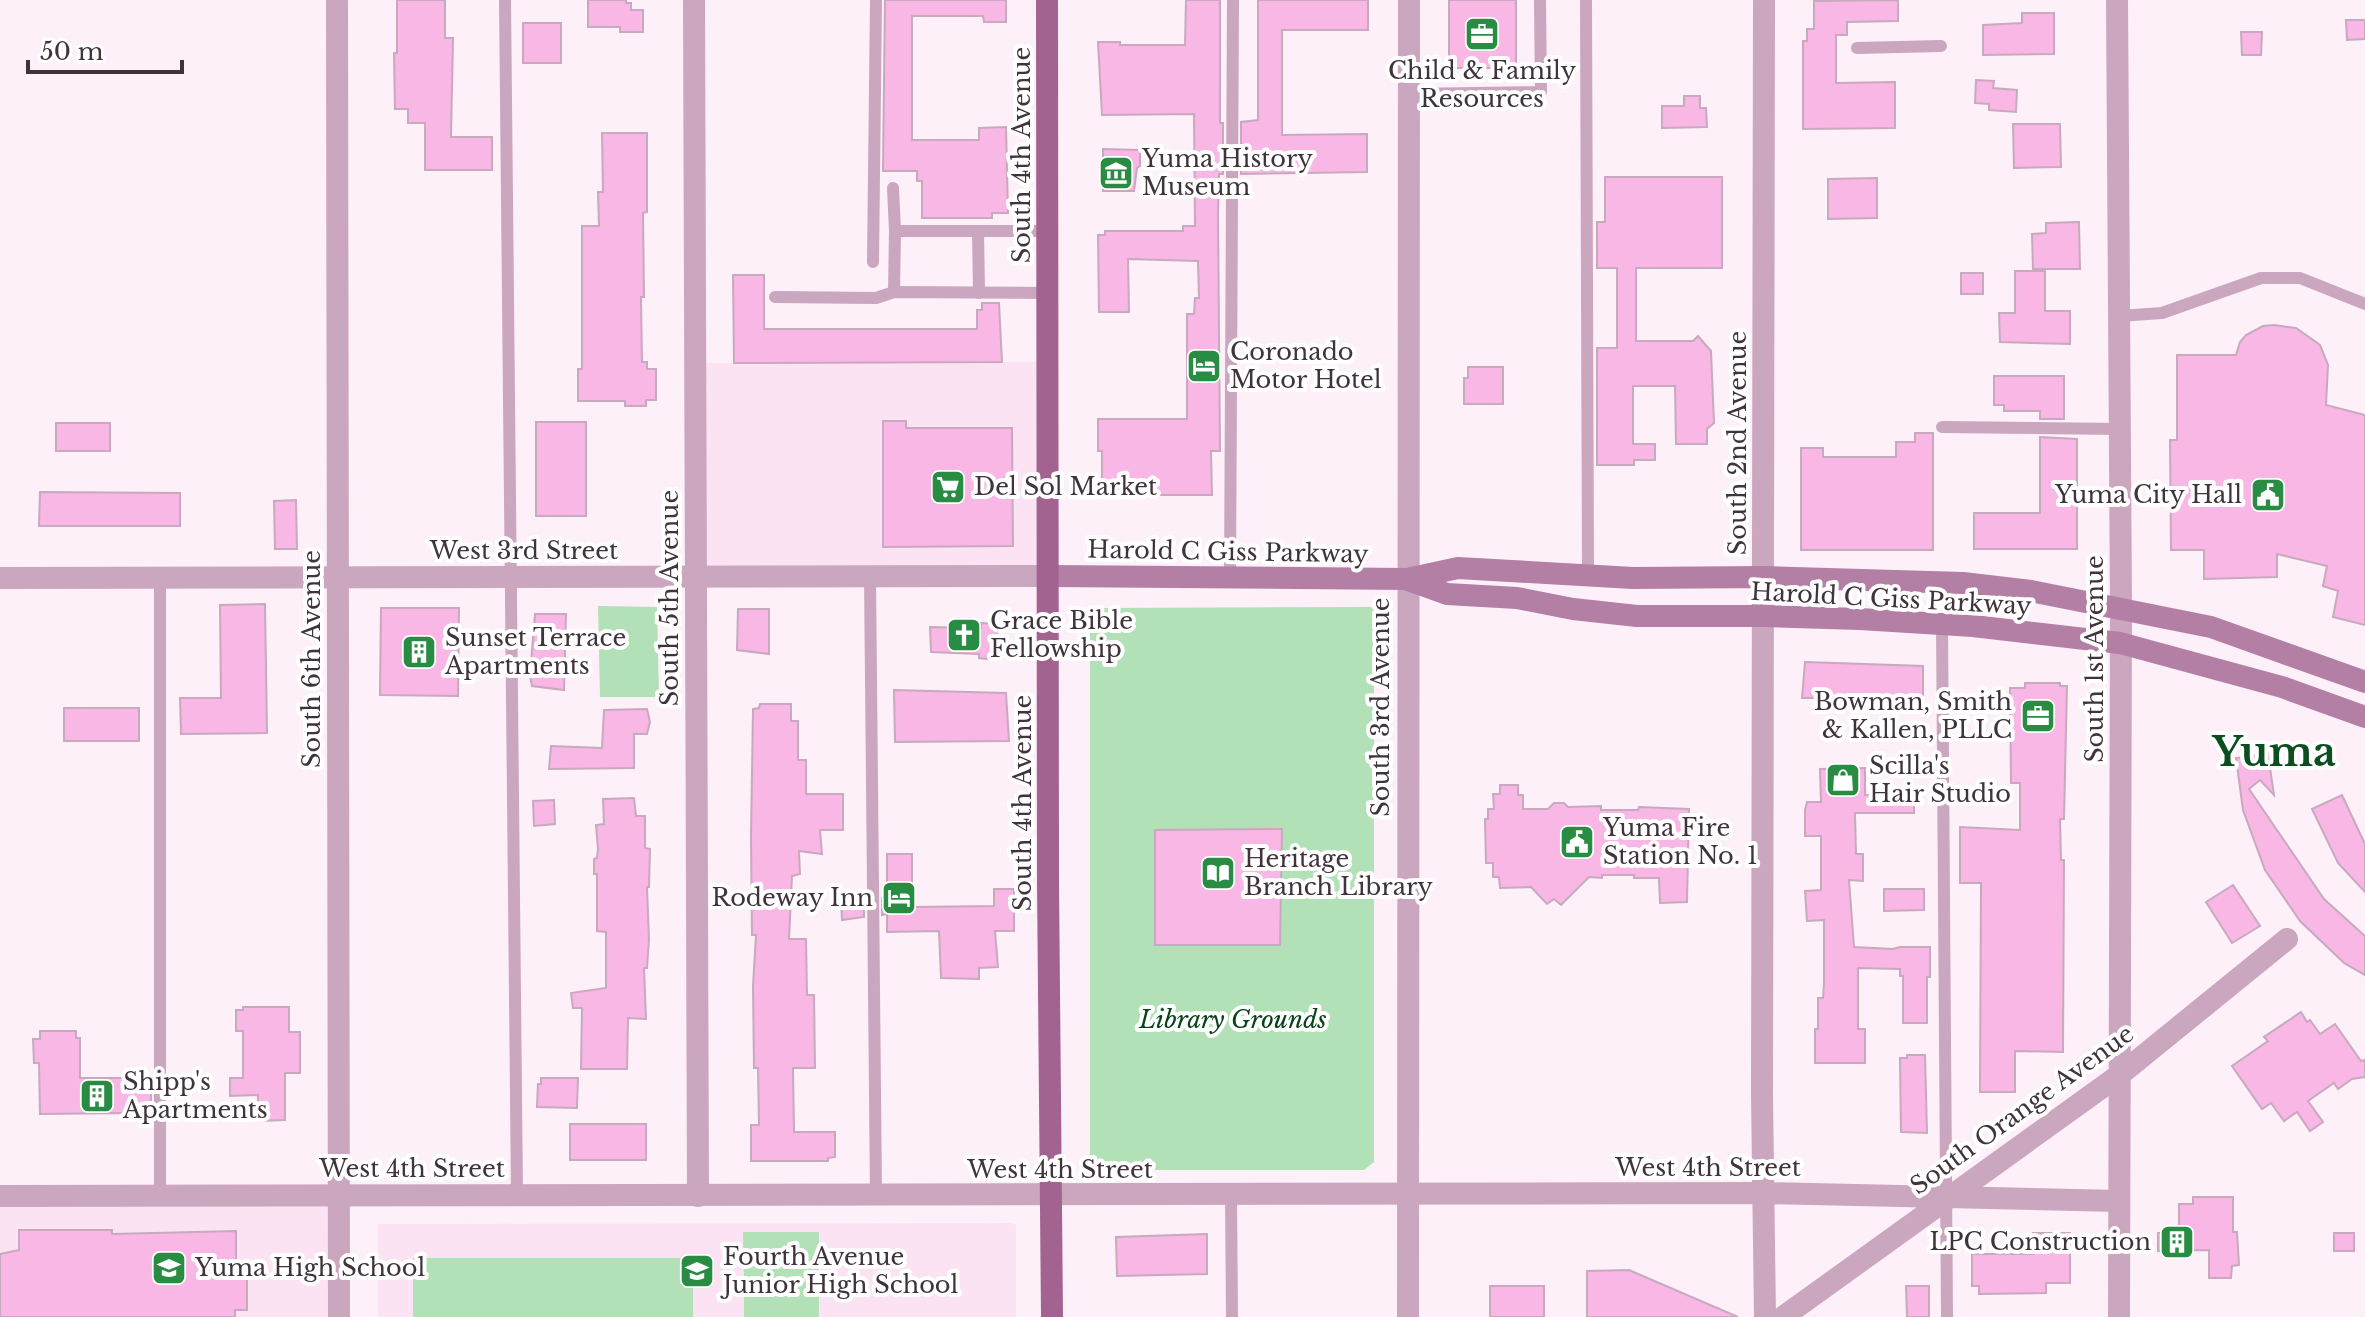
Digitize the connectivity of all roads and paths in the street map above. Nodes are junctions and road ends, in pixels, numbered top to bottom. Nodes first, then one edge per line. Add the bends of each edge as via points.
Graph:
1 (337, 0) edge
2 (505, 0) edge
3 (694, 0) edge
4 (876, 0) edge
5 (1047, 0) edge
6 (1233, 0) edge
7 (1409, 0) edge
8 (1540, 0) edge
9 (1586, 0) edge
10 (1764, 0) edge
11 (2117, 0) edge
12 (1941, 46) dead end
13 (1857, 48) dead end
14 (1409, 94) junction
15 (893, 188) dead end
16 (895, 231) junction
17 (978, 231) junction
18 (1048, 231) junction
19 (873, 262) dead end
20 (894, 292) junction
21 (979, 293) junction
22 (1048, 293) junction
23 (775, 297) dead end
24 (2365, 304) edge
25 (2119, 316) junction
26 (1942, 427) dead end
27 (2120, 429) junction
28 (870, 576) junction
29 (1049, 576) junction
30 (1588, 576) junction
31 (160, 577) junction
32 (338, 577) junction
33 (511, 577) junction
34 (696, 577) junction
35 (1764, 577) junction
36 (0, 578) edge
37 (1230, 578) junction
38 (1407, 579) junction
39 (2121, 609) junction
40 (1764, 616) junction
41 (1942, 624) junction
42 (2120, 643) junction
43 (2365, 682) edge
44 (2365, 717) edge
45 (2287, 939) dead end
46 (2122, 1073) junction
47 (1762, 1193) junction
48 (338, 1194) junction
49 (160, 1195) junction
50 (517, 1195) junction
51 (1408, 1195) junction
52 (0, 1196) edge
53 (698, 1196) junction
54 (876, 1196) junction
55 (1052, 1196) junction
56 (1231, 1196) junction
57 (1947, 1197) junction
58 (2119, 1201) junction
59 (339, 1317) edge
60 (1052, 1317) edge
61 (1232, 1317) edge
62 (1408, 1317) edge
63 (1765, 1317) edge
64 (1783, 1317) edge
65 (1947, 1317) edge
66 (2119, 1317) edge

1 - 32 street, South 6th Avenue
2 - 33 lane
3 - 34 street, South 5th Avenue
4 - 19 lane
5 - 18 main road, South 4th Avenue
6 - 37 lane
7 - 14 street, South 3rd Avenue
8 - 14 lane via 1541,92
9 - 30 lane
10 - 35 street, South 2nd Avenue
11 - 25 street, South 1st Avenue
12 - 13 lane
14 - 38 street, South 3rd Avenue
15 - 16 lane
16 - 17 lane
16 - 20 lane
17 - 18 lane
17 - 21 lane
18 - 22 main road, South 4th Avenue
20 - 21 lane
20 - 23 lane via 876,298
21 - 22 lane
22 - 29 main road, South 4th Avenue
24 - 25 lane via 2300,278 2261,278 2162,313
25 - 27 street, South 1st Avenue
26 - 27 lane
27 - 39 street, South 1st Avenue
28 - 29 street, West 3rd Street
28 - 34 street, West 3rd Street
28 - 54 lane
29 - 37 main road, Harold C Giss Parkway
29 - 55 main road, South 4th Avenue
30 - 35 main road, Harold C Giss Parkway
30 - 38 main road, Harold C Giss Parkway via 1458,568
31 - 32 street, West 3rd Street
31 - 36 street, West 3rd Street
31 - 49 lane
32 - 33 street, West 3rd Street
32 - 48 street, South 6th Avenue
33 - 34 street, West 3rd Street
33 - 50 lane
34 - 53 street, South 5th Avenue
35 - 39 main road, Harold C Giss Parkway via 1963,583
35 - 40 street, South 2nd Avenue
37 - 38 main road, Harold C Giss Parkway
38 - 40 main road, Harold C Giss Parkway via 1447,594 1517,598 1637,616
38 - 51 street, South 3rd Avenue
39 - 42 street, South 1st Avenue
39 - 43 main road, Harold C Giss Parkway via 2211,627
40 - 41 main road, Harold C Giss Parkway
40 - 47 street, South 2nd Avenue
41 - 42 main road, Harold C Giss Parkway
41 - 57 lane
42 - 44 main road, Harold C Giss Parkway via 2282,687
42 - 46 street, South 1st Avenue
45 - 46 street, South Orange Avenue
46 - 57 street, South Orange Avenue
46 - 58 street, South 1st Avenue
47 - 51 street, West 4th Street
47 - 57 street, West 4th Street
47 - 63 street, South 2nd Avenue
48 - 49 street, West 4th Street
48 - 50 street, West 4th Street
48 - 59 street, South 6th Avenue
49 - 52 street, West 4th Street
50 - 53 street, West 4th Street
51 - 56 street, West 4th Street
51 - 62 street, South 3rd Avenue
53 - 54 street, West 4th Street
54 - 55 street, West 4th Street
55 - 56 street, West 4th Street
55 - 60 main road, South 4th Avenue
56 - 61 lane
57 - 58 street, West 4th Street
57 - 64 street, South Orange Avenue
57 - 65 lane
58 - 66 street, South 1st Avenue

